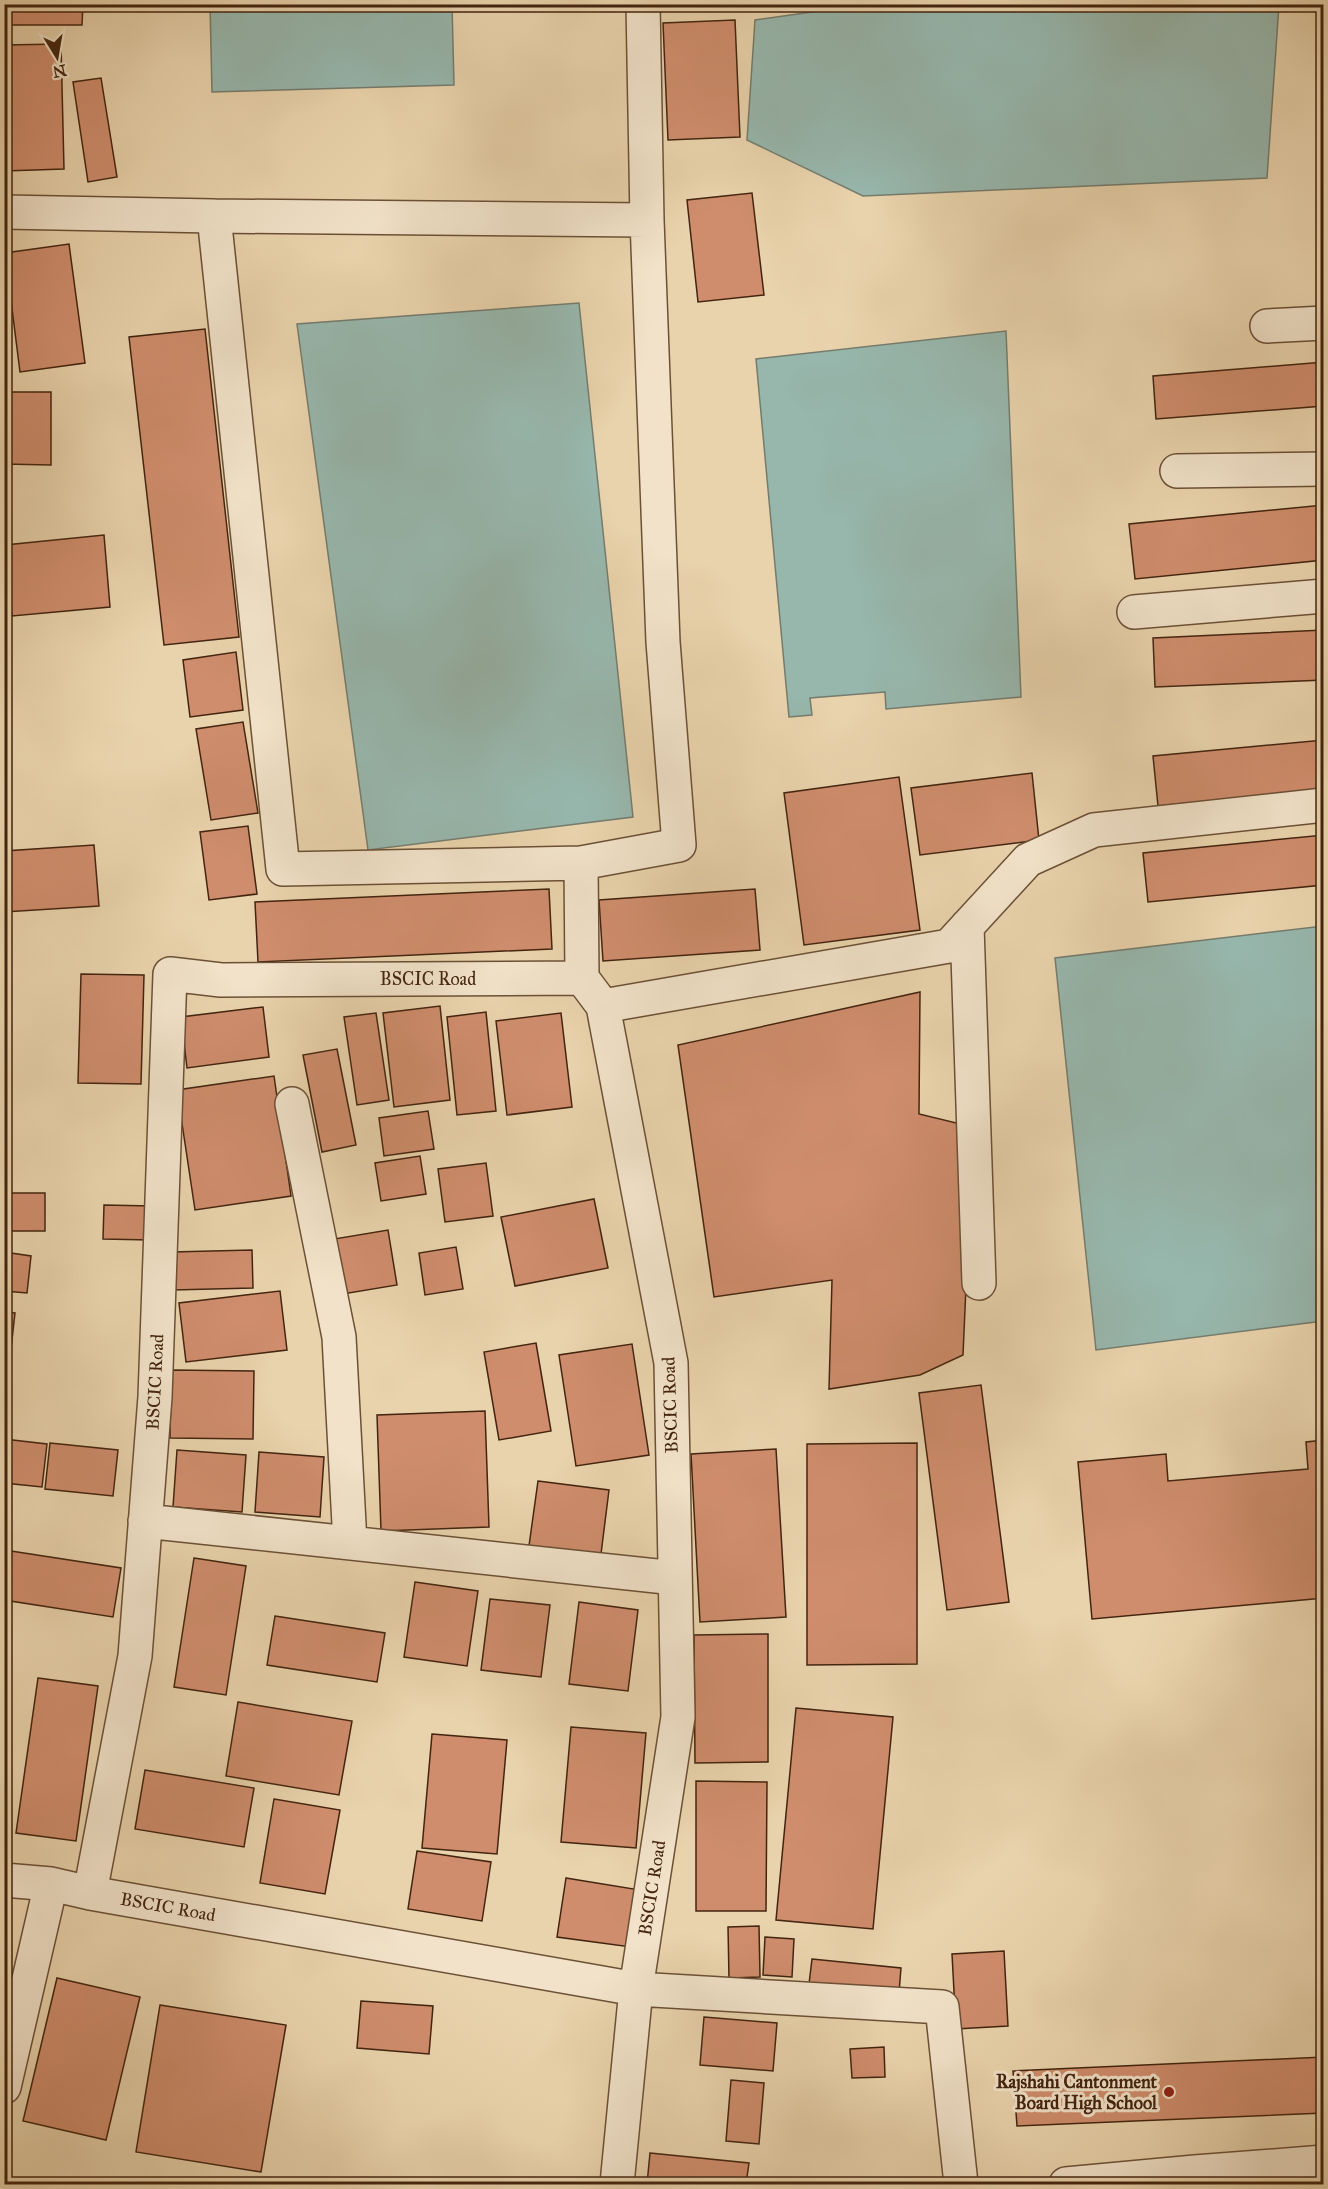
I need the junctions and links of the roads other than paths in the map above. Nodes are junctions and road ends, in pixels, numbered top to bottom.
1 (643, 4) edge
2 (4, 212) edge
3 (214, 216) junction
4 (647, 220) junction
5 (1323, 323) edge
6 (1267, 326) dead end
7 (1323, 469) edge
8 (1177, 471) dead end
9 (1323, 596) edge
10 (1134, 612) dead end
11 (1323, 805) edge
12 (581, 863) junction
13 (967, 926) junction
14 (582, 978) junction
15 (603, 1006) junction
16 (292, 1104) dead end
17 (979, 1283) dead end
18 (145, 1521) junction
19 (350, 1543) junction
20 (675, 1578) junction
21 (4, 1880) edge
22 (51, 1884) junction
23 (90, 1893) junction
24 (636, 1989) junction
25 (4, 2087) edge
26 (1323, 2162) edge
27 (617, 2184) edge
28 (961, 2184) edge
29 (1066, 2184) edge

1 - 4 street
2 - 3 street
3 - 4 street
3 - 12 street
4 - 12 street
5 - 6 street
7 - 8 street
9 - 10 street
11 - 13 street
12 - 14 street
13 - 15 street
13 - 17 street
14 - 15 street, BSCIC Road
14 - 18 street, BSCIC Road
15 - 20 street, BSCIC Road
16 - 19 street
18 - 19 street
18 - 23 street, BSCIC Road
19 - 20 street
20 - 24 street, BSCIC Road
21 - 22 street, BSCIC Road
22 - 23 street, BSCIC Road
22 - 25 street
23 - 24 street, BSCIC Road
24 - 27 street, BSCIC Road
24 - 28 street, BSCIC Road
26 - 29 street

